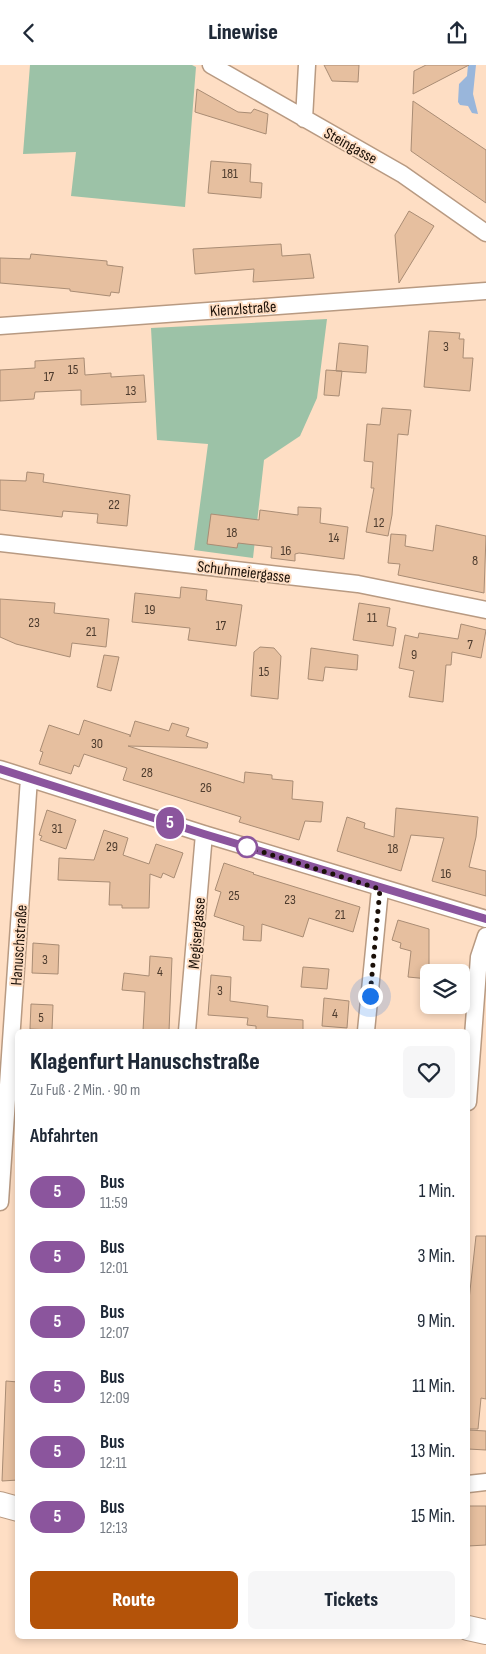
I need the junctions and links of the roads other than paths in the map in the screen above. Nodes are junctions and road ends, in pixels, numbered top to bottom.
1 (211, 65) edge
2 (307, 65) edge
3 (304, 119) junction
4 (486, 233) edge
5 (486, 291) edge
6 (0, 326) edge
7 (0, 543) edge
8 (486, 610) edge
9 (0, 769) edge
10 (30, 778) junction
11 (204, 834) junction
12 (380, 889) junction
13 (486, 919) edge
14 (486, 936) edge
15 (187, 1029) edge
16 (366, 1029) edge
17 (470, 1076) edge
18 (0, 1202) edge
19 (486, 1482) edge
20 (470, 1484) edge
21 (0, 1504) edge
22 (15, 1508) edge
23 (470, 1628) edge
24 (486, 1632) edge

1 - 3 street, Steingasse
2 - 3 street
3 - 4 street, Steingasse
5 - 6 street, Kienzlstraße
7 - 8 street, Schuhmeiergasse
9 - 10 street
10 - 11 street
10 - 18 street, Hanuschstraße
11 - 12 street
11 - 15 street, Megisergasse
12 - 13 street
12 - 16 street
14 - 17 street
19 - 20 street
21 - 22 main road
23 - 24 main road

